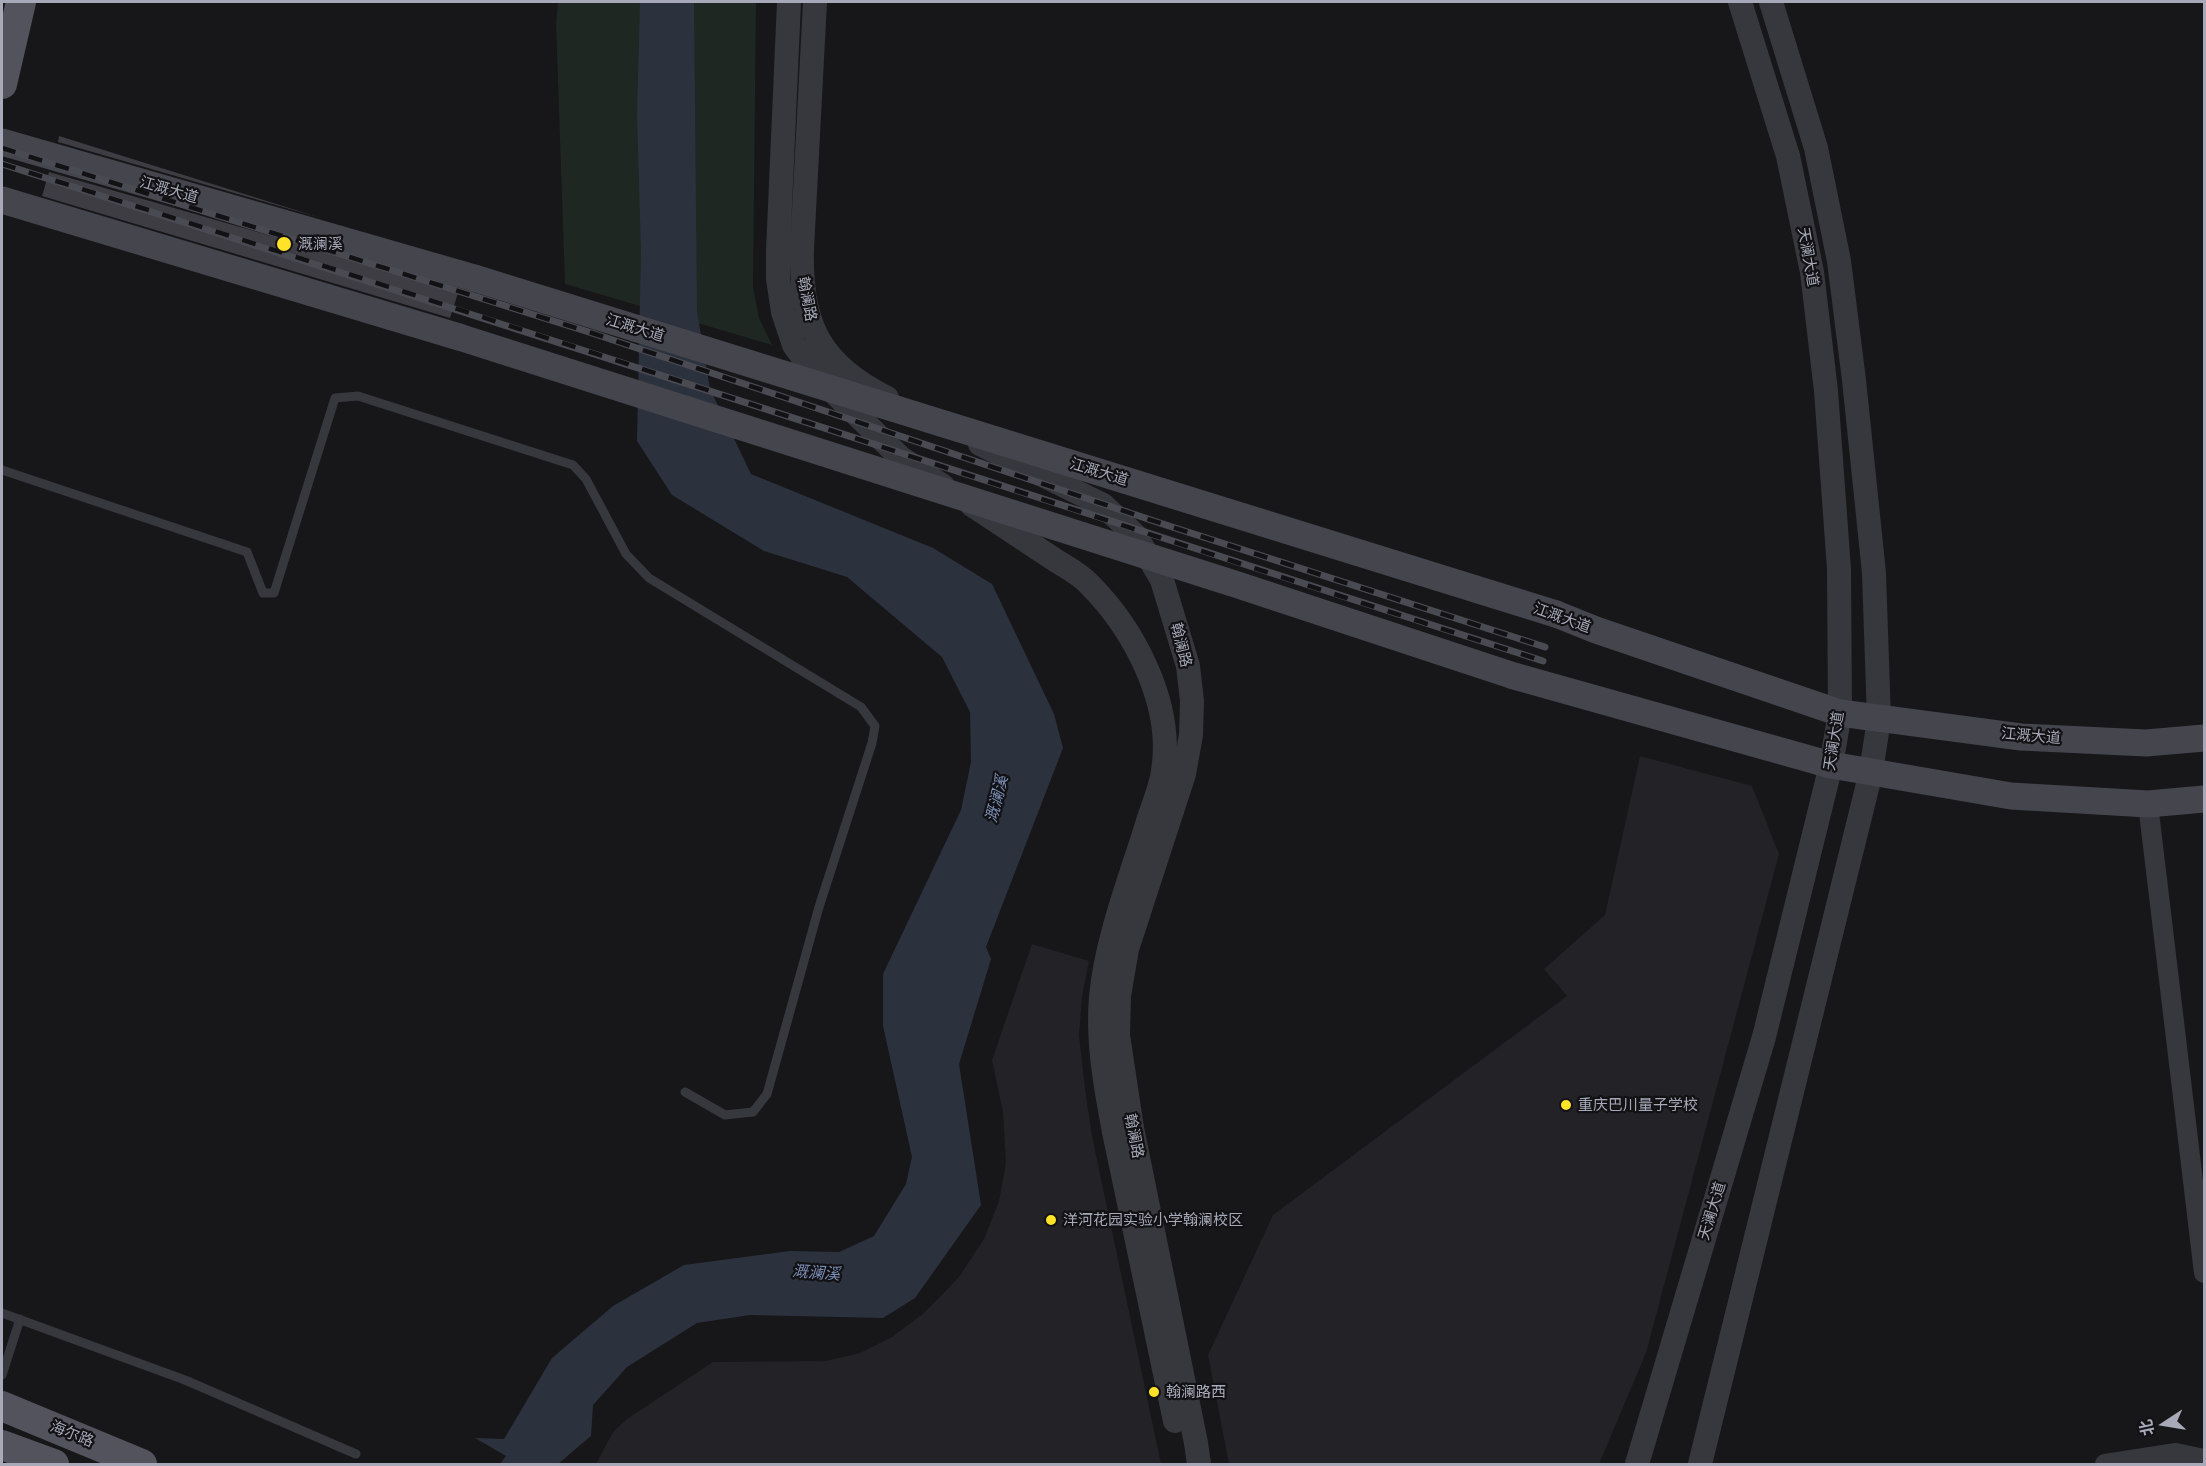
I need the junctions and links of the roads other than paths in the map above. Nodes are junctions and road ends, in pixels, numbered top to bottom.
1 (21, 2) edge
2 (789, 2) edge
3 (815, 2) edge
4 (1740, 2) edge
5 (1771, 2) edge
6 (2, 84) edge
7 (2, 142) edge
8 (2, 200) edge
9 (2, 470) edge
10 (1840, 713) junction
11 (1879, 719) junction
12 (2205, 738) edge
13 (1831, 765) junction
14 (1871, 772) junction
15 (2205, 799) edge
16 (2148, 804) junction
17 (685, 1092) dead end
18 (2205, 1273) edge
19 (2, 1313) edge
20 (20, 1319) junction
21 (2, 1375) edge
22 (2, 1406) edge
23 (2, 1445) edge
24 (356, 1454) dead end
25 (2205, 1459) edge
26 (54, 1464) edge
27 (142, 1464) edge
28 (1182, 1464) edge
29 (1199, 1464) edge
30 (1636, 1464) edge
31 (1700, 1464) edge
32 (2105, 1464) edge

1 - 6 main road
2 - 28 street, 翰澜路
3 - 29 street, 翰澜路
4 - 10 street, 天澜大道
5 - 11 street, 天澜大道
7 - 10 main road, 江溉大道, bridge
8 - 13 main road, bridge
9 - 17 lane
10 - 11 main road, 江溉大道
10 - 13 street, 天澜大道
11 - 12 main road, 江溉大道
11 - 14 street, 天澜大道
13 - 14 main road
13 - 30 street, 天澜大道
14 - 16 main road
14 - 31 street, 天澜大道
15 - 16 main road
16 - 18 street
19 - 20 lane
20 - 21 lane
20 - 24 lane
22 - 27 main road, 海尔路
23 - 26 main road
25 - 32 street

